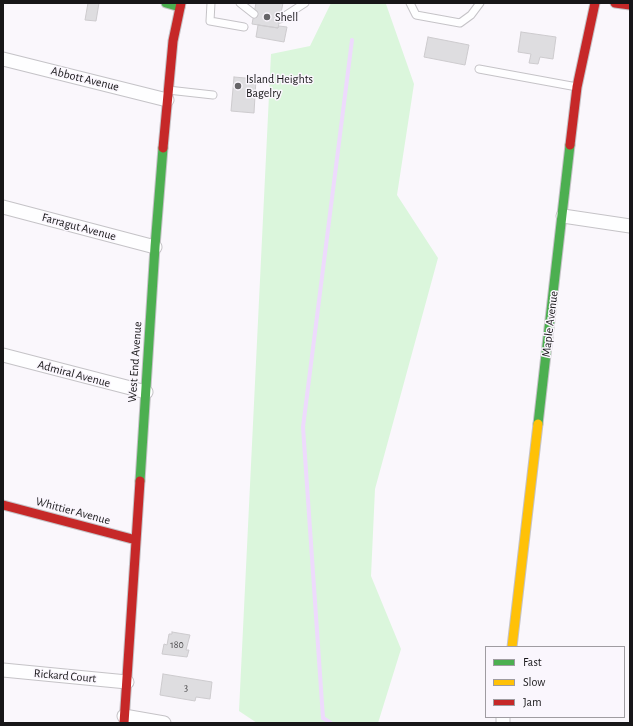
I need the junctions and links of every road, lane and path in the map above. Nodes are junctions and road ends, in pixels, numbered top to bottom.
1 (166, 3) edge
2 (211, 3) edge
3 (240, 3) edge
4 (305, 3) edge
5 (410, 3) edge
6 (480, 3) edge
7 (595, 3) edge
8 (615, 3) edge
9 (180, 5) edge
10 (630, 6) edge
11 (254, 14) dead end
12 (280, 19) dead end
13 (244, 27) dead end
14 (3, 59) edge
15 (479, 69) dead end
16 (577, 88) junction
17 (167, 95) junction
18 (213, 95) dead end
19 (3, 207) edge
20 (563, 216) junction
21 (630, 226) edge
22 (155, 247) junction
23 (3, 355) edge
24 (146, 392) junction
25 (3, 504) edge
26 (136, 540) junction
27 (512, 646) edge
28 (3, 670) edge
29 (127, 682) junction
30 (124, 720) edge
31 (164, 723) edge

1 - 9 main road
2 - 13 lane
3 - 11 lane
4 - 12 lane
5 - 6 lane
7 - 16 main road, Maple Avenue
8 - 10 main road
9 - 17 main road, West End Avenue
14 - 17 street, Abbott Avenue
15 - 16 lane
16 - 20 main road, Maple Avenue
17 - 18 lane
17 - 22 main road, West End Avenue
19 - 22 street, Farragut Avenue
20 - 21 street
20 - 27 main road, Maple Avenue
22 - 24 main road, West End Avenue
23 - 24 street, Admiral Avenue
24 - 26 main road, West End Avenue
25 - 26 main road, Whittier Avenue
26 - 29 main road, West End Avenue
28 - 29 street, Rickard Court
29 - 30 main road, West End Avenue
30 - 31 street

